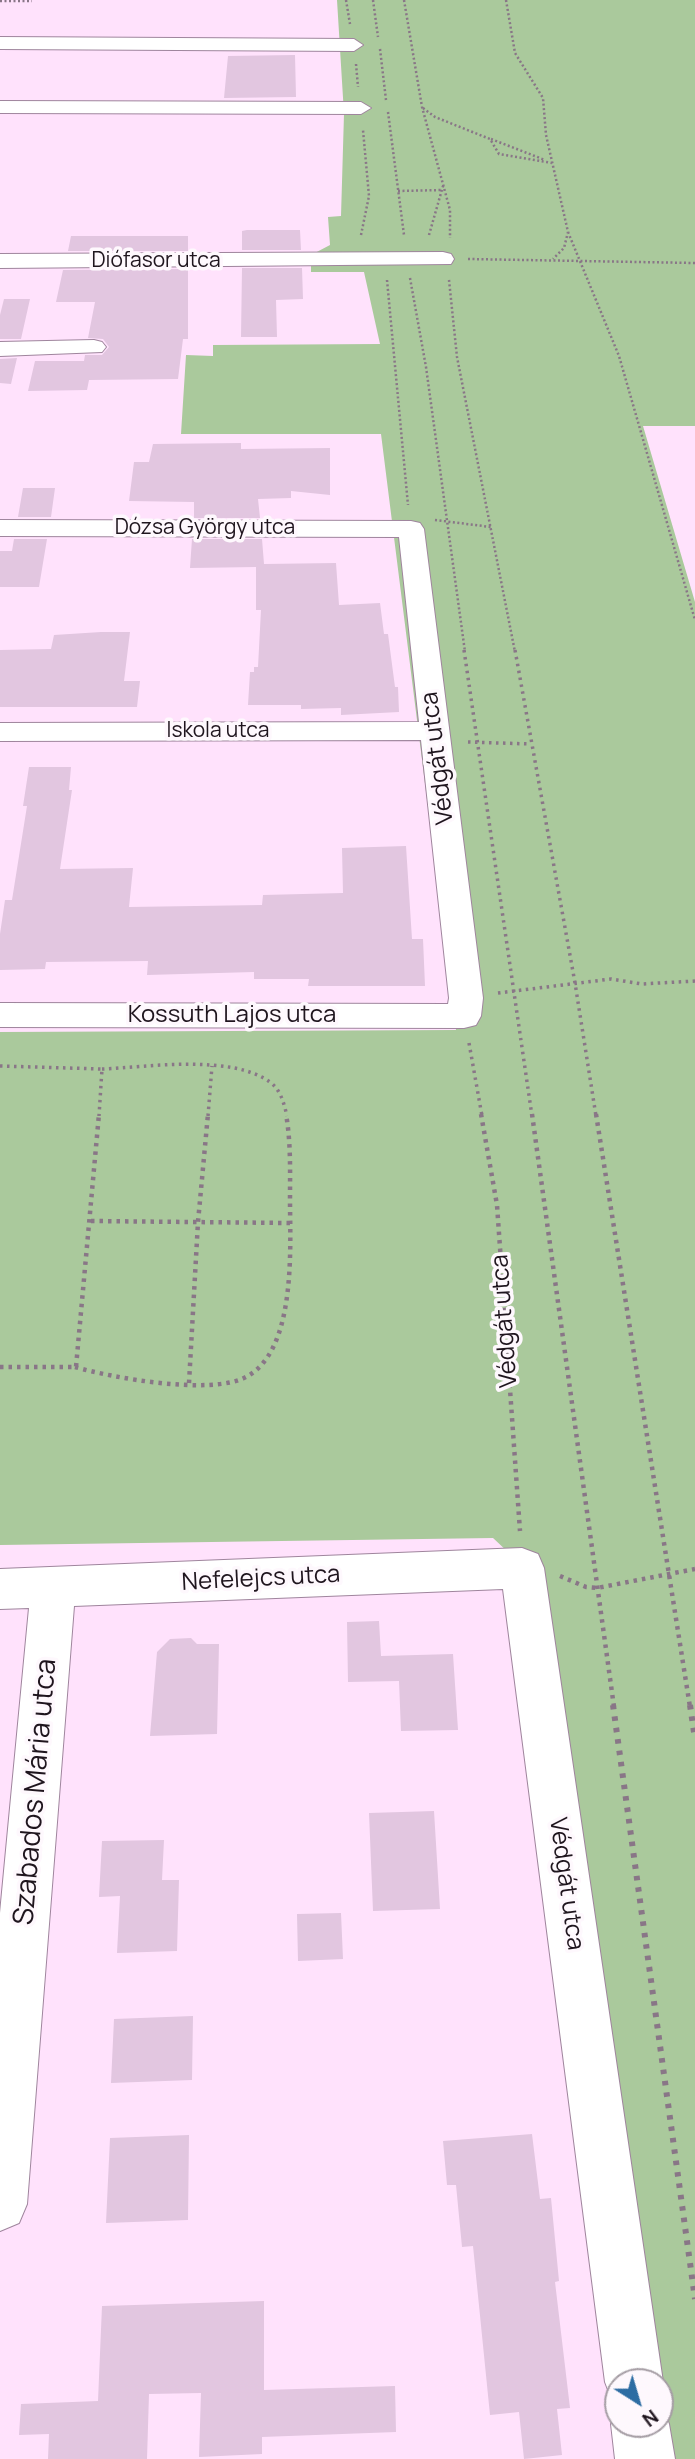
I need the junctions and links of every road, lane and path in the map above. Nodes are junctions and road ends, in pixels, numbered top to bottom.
1 (346, 0) edge
2 (373, 0) edge
3 (404, 0) edge
4 (506, 0) edge
5 (0, 1) edge
6 (32, 1) edge
7 (0, 43) edge
8 (354, 45) junction
9 (0, 107) edge
10 (361, 108) junction
11 (422, 108) junction
12 (490, 139) junction
13 (552, 163) junction
14 (443, 185) junction
15 (442, 190) junction
16 (398, 191) junction
17 (568, 232) junction
18 (443, 259) joint
19 (552, 259) junction
20 (581, 260) junction
21 (0, 261) edge
22 (311, 261) junction
23 (407, 261) junction
24 (695, 263) edge
25 (94, 347) dead end
26 (0, 349) edge
27 (445, 520) junction
28 (410, 526) junction
29 (491, 527) junction
30 (0, 528) edge
31 (695, 620) edge
32 (436, 731) junction
33 (0, 732) edge
34 (478, 743) junction
35 (531, 744) junction
36 (695, 981) edge
37 (575, 983) junction
38 (515, 990) junction
39 (465, 1007) junction
40 (0, 1014) edge
41 (0, 1066) edge
42 (212, 1066) junction
43 (102, 1069) junction
44 (91, 1221) junction
45 (198, 1222) junction
46 (290, 1223) junction
47 (0, 1367) edge
48 (75, 1367) junction
49 (189, 1383) junction
50 (522, 1568) junction
51 (695, 1569) edge
52 (670, 1574) junction
53 (53, 1588) junction
54 (597, 1588) junction
55 (0, 1589) edge
56 (695, 1739) edge
57 (0, 2204) edge
58 (695, 2299) edge
59 (632, 2368) edge
60 (642, 2438) edge
61 (645, 2459) edge

1 - 8 path
2 - 16 path
3 - 11 path
4 - 13 path
5 - 6 path
7 - 8 street
8 - 10 path
9 - 10 street
10 - 22 path
11 - 12 path
11 - 14 path
12 - 13 path
12 - 13 path
13 - 17 path
14 - 15 path
14 - 23 path
15 - 16 path
15 - 23 path
16 - 23 path
17 - 19 path
17 - 20 path
18 - 19 path
18 - 23 street, Diófasor utca
19 - 20 path
20 - 24 path
20 - 31 path
21 - 22 street, Diófasor utca
22 - 23 street, Diófasor utca
23 - 27 path
23 - 28 path
23 - 29 path
25 - 26 street
27 - 28 path
27 - 29 path
27 - 34 path
28 - 30 street, Dózsa György utca
28 - 32 street, Védgát utca
29 - 35 path
32 - 33 street, Iskola utca
32 - 34 path
32 - 39 street, Védgát utca
34 - 35 path
34 - 38 path
35 - 37 path
36 - 37 path
37 - 38 path
37 - 52 path
38 - 39 path
38 - 54 path
39 - 40 street, Kossuth Lajos utca
39 - 50 path, Védgát utca
41 - 43 path
42 - 43 path
42 - 45 path
42 - 46 path
43 - 44 path
44 - 45 path
44 - 48 path
45 - 46 path
45 - 49 path
46 - 49 path
47 - 48 path
48 - 49 path
50 - 53 street, Nefelejcs utca
50 - 54 path
50 - 59 street, Védgát utca
51 - 52 path
52 - 54 path
52 - 56 path
53 - 55 street, Nefelejcs utca
53 - 57 street, Szabados Mária utca
54 - 58 path
60 - 61 street

